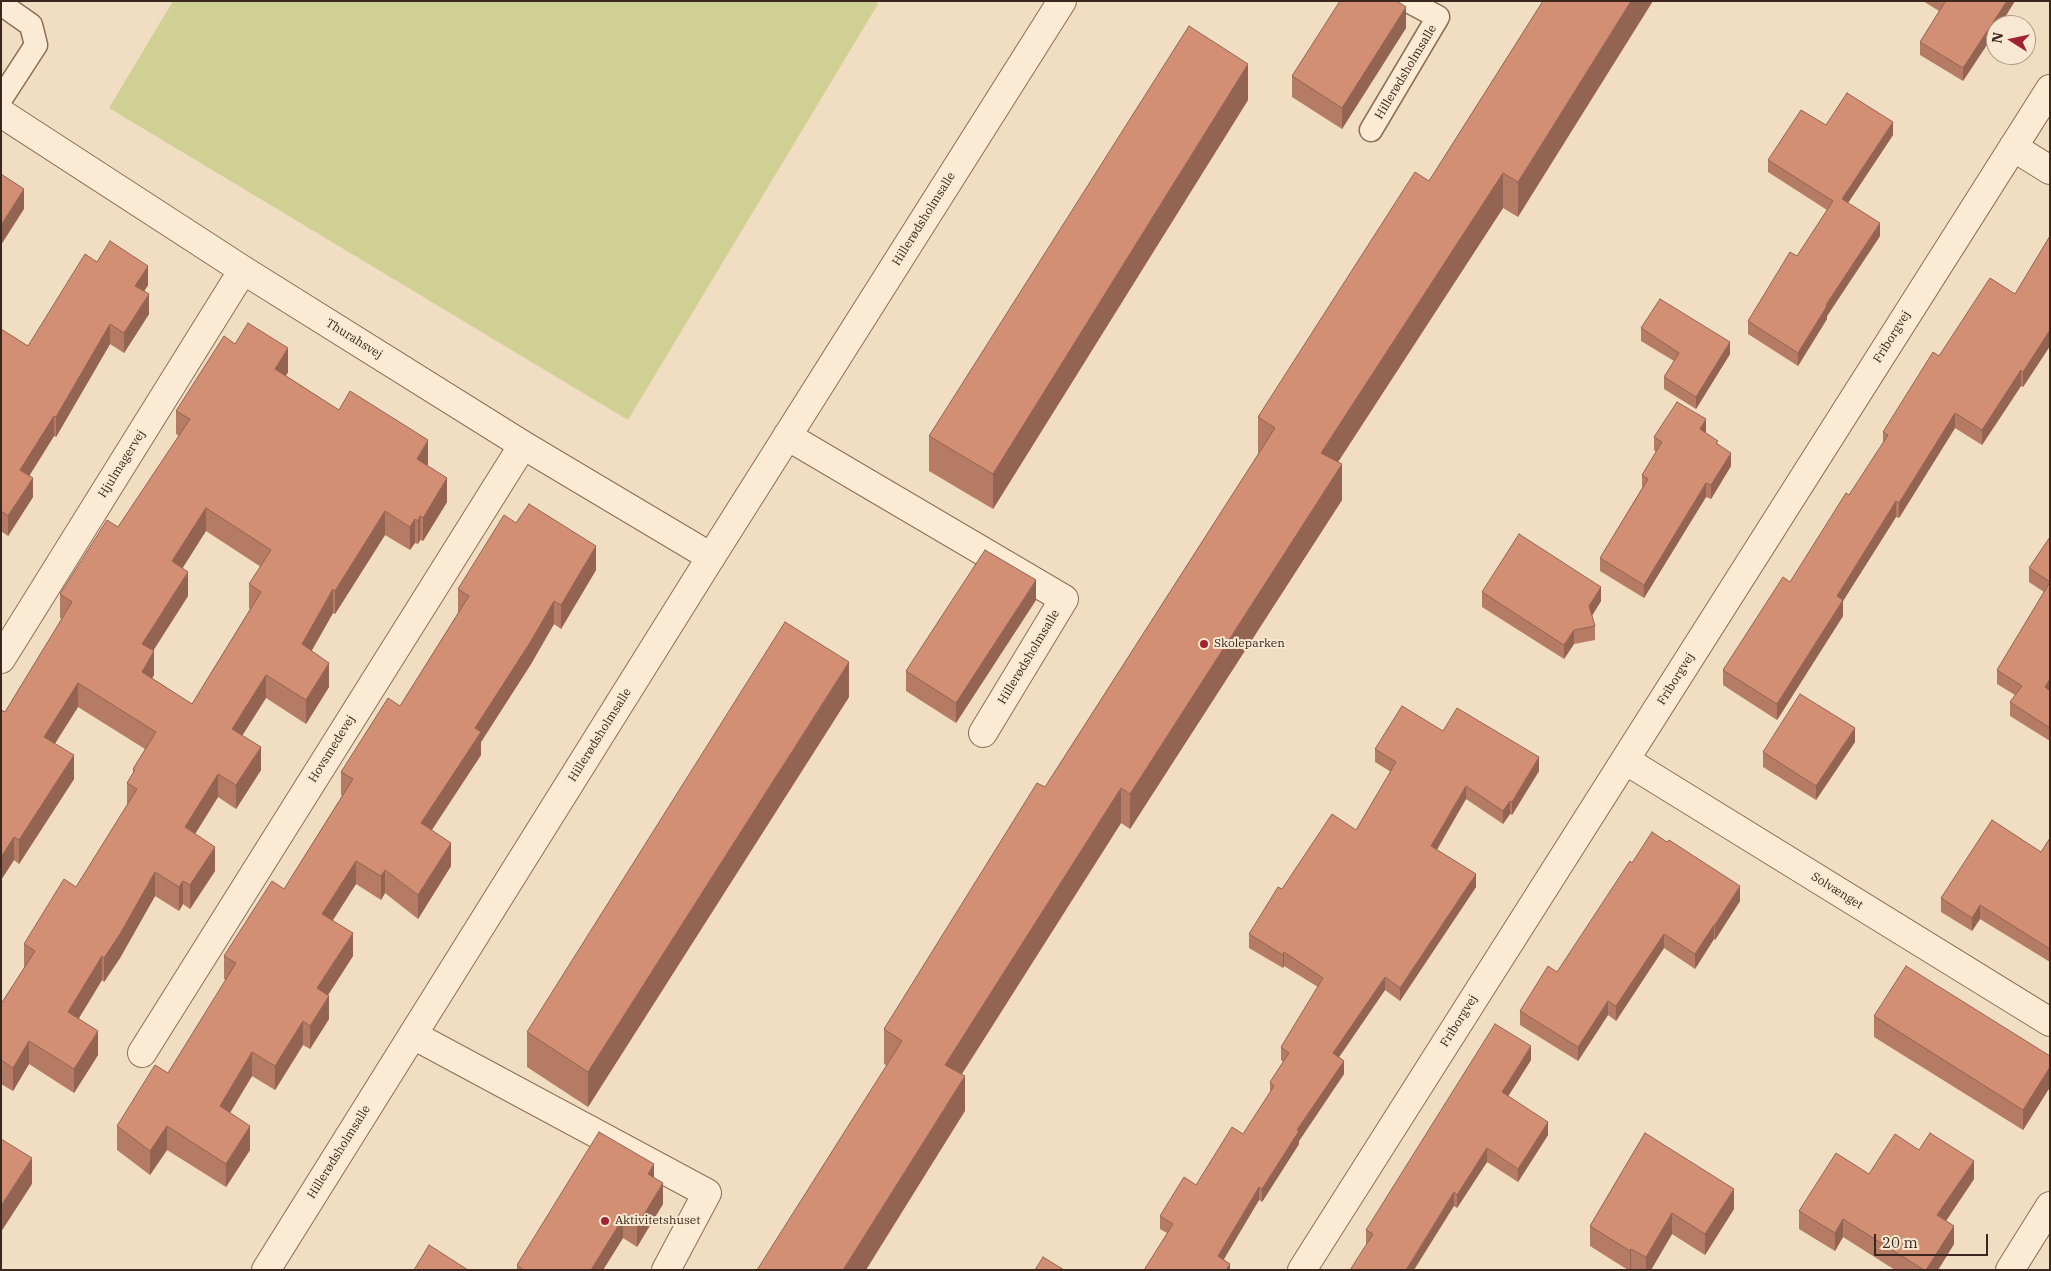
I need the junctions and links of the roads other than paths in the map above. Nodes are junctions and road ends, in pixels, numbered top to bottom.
1 (1062, 1) edge
2 (1408, 1) edge
3 (1, 4) edge
4 (2050, 89) edge
5 (1, 99) edge
6 (1, 113) edge
7 (1371, 130) dead end
8 (2013, 147) junction
9 (2050, 170) edge
10 (243, 270) junction
11 (787, 436) junction
12 (522, 445) junction
13 (711, 556) junction
14 (1, 659) edge
15 (983, 733) dead end
16 (1625, 760) junction
17 (2050, 1022) edge
18 (413, 1035) junction
19 (142, 1053) dead end
20 (2050, 1206) edge
21 (266, 1270) edge
22 (666, 1270) edge
23 (1302, 1270) edge
24 (2010, 1270) edge

1 - 11 street, Hillerødsholmsalle
2 - 7 lane, Hillerødsholmsalle
3 - 5 lane
4 - 8 street, Friborgvej
6 - 10 street, Thurahsvej
8 - 9 street
8 - 16 street, Friborgvej
10 - 12 street, Thurahsvej
10 - 14 street, Hjulmagervej
11 - 13 street, Hillerødsholmsalle
11 - 15 street, Hillerødsholmsalle
12 - 13 street, Thurahsvej
12 - 19 street, Hovsmedevej
13 - 18 street, Hillerødsholmsalle
16 - 17 street, Solvænget
16 - 23 street, Friborgvej
18 - 21 street, Hillerødsholmsalle
18 - 22 street
20 - 24 street

